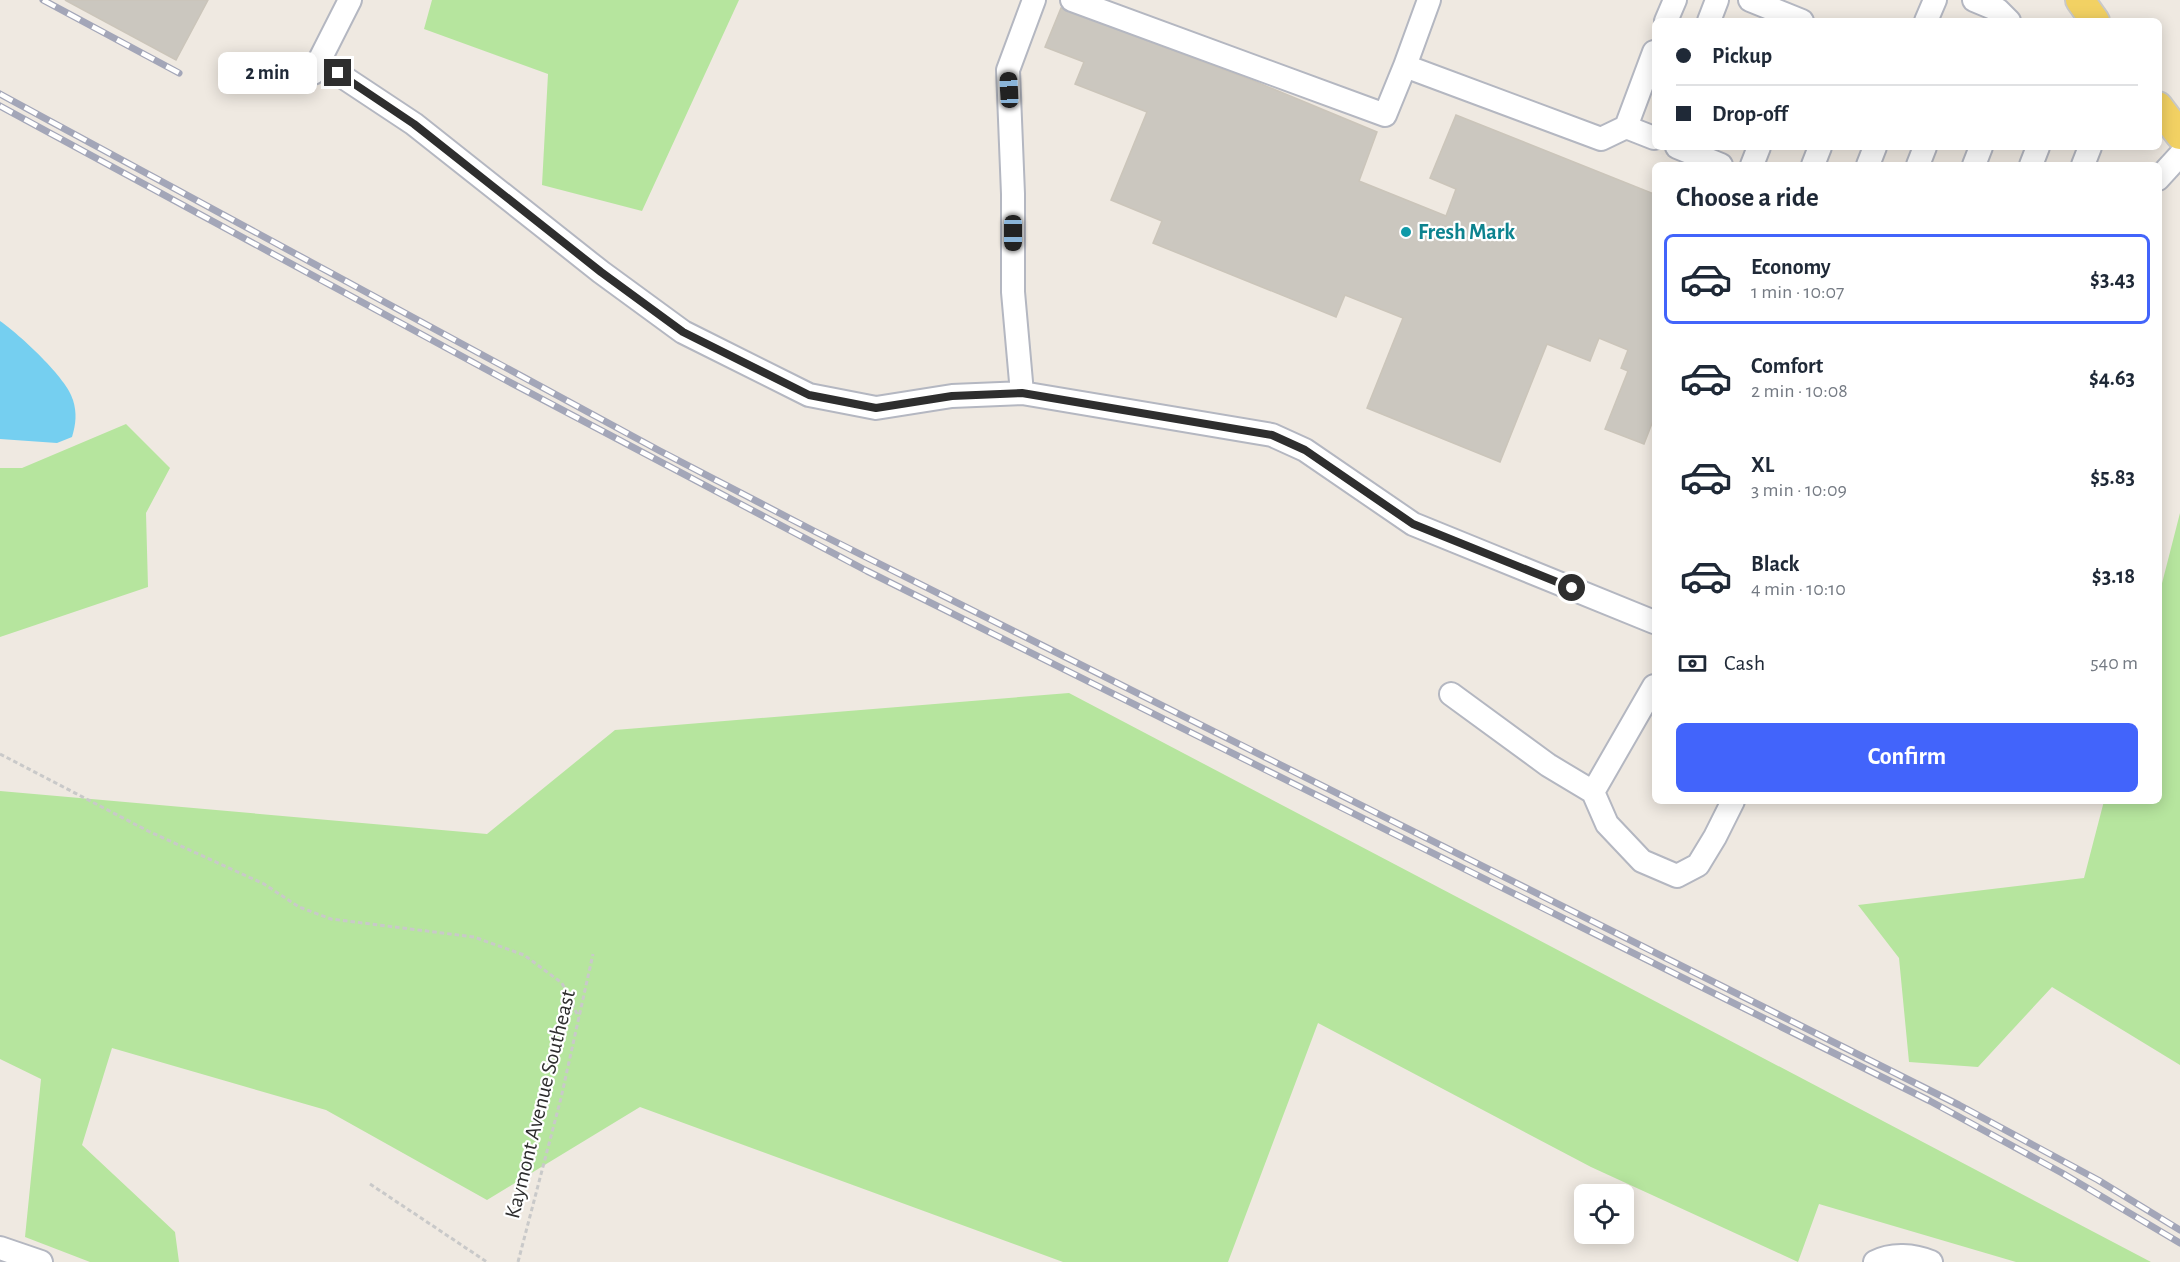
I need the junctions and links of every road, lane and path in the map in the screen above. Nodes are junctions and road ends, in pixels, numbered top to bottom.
1 (350, 0) edge
2 (1034, 0) edge
3 (1072, 0) edge
4 (1429, 0) edge
5 (1674, 0) edge
6 (1717, 0) edge
7 (1935, 0) edge
8 (2080, 0) edge
9 (1977, 8) edge
10 (1760, 9) edge
11 (1667, 18) edge
12 (1710, 18) edge
13 (1792, 18) edge
14 (1927, 18) edge
15 (2006, 18) edge
16 (2094, 18) edge
17 (1652, 57) edge
18 (1405, 66) junction
19 (2162, 111) edge
20 (1626, 127) junction
21 (2180, 135) edge
22 (1652, 137) edge
23 (1688, 150) edge
24 (2180, 155) edge
25 (1715, 157) edge
26 (2162, 175) edge
27 (1022, 393) junction
28 (1652, 621) edge
29 (1652, 689) edge
30 (1451, 694) dead end
31 (0, 754) edge
32 (1593, 792) junction
33 (1732, 804) edge
34 (593, 954) dead end
35 (579, 1018) junction
36 (370, 1184) dead end
37 (0, 1248) edge
38 (41, 1262) edge
39 (487, 1262) edge
40 (518, 1262) edge
41 (1875, 1262) edge
42 (1932, 1262) edge

1 - 27 street
2 - 27 street
3 - 18 street
4 - 18 street
5 - 11 street
6 - 12 street
7 - 14 street
8 - 16 main road
9 - 15 street
10 - 13 street
17 - 20 street
18 - 20 street
19 - 21 main road
20 - 22 street
23 - 25 street
24 - 26 street
27 - 28 street
29 - 32 street
30 - 32 street
31 - 35 path
32 - 33 street
34 - 35 path, Kaymont Avenue Southeast
35 - 40 path, Kaymont Avenue Southeast
36 - 39 path
37 - 38 street
41 - 42 street

